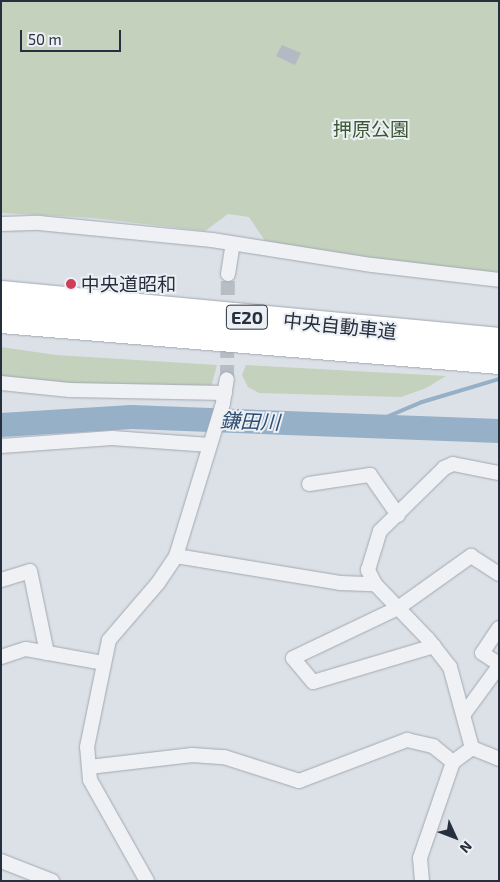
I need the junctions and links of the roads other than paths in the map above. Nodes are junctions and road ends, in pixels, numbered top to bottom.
1 (1, 224) edge
2 (233, 244) junction
3 (228, 274) tunnel mouth
4 (499, 280) edge
5 (1, 294) edge
6 (1, 320) edge
7 (491, 350) edge
8 (1, 383) edge
9 (211, 442) junction
10 (1, 446) edge
11 (499, 473) edge
12 (309, 484) dead end
13 (398, 514) junction
14 (176, 556) junction
15 (499, 574) edge
16 (1, 580) edge
17 (375, 584) junction
18 (398, 608) junction
19 (499, 628) edge
20 (434, 646) junction
21 (46, 653) junction
22 (1, 657) edge
23 (103, 663) junction
24 (499, 665) edge
25 (464, 714) junction
26 (472, 748) junction
27 (499, 759) edge
28 (453, 762) junction
29 (89, 767) junction
30 (1, 861) edge
31 (52, 881) edge
32 (147, 881) edge
33 (422, 881) edge

1 - 2 street
2 - 3 street
2 - 4 street
5 - 7 highway, 中央自動車道 / E20
6 - 7 highway, 中央自動車道 / E20
8 - 9 street
9 - 10 street
9 - 14 street
11 - 13 street
12 - 13 street
13 - 17 street
14 - 17 street
14 - 23 street
15 - 18 street
16 - 21 street
17 - 18 street
18 - 20 street
18 - 20 street
19 - 24 street
20 - 25 street
21 - 22 street
21 - 23 street
23 - 29 street
24 - 25 street
25 - 26 street
26 - 27 street
26 - 28 street
28 - 29 street
28 - 33 street
29 - 32 street
30 - 31 street

